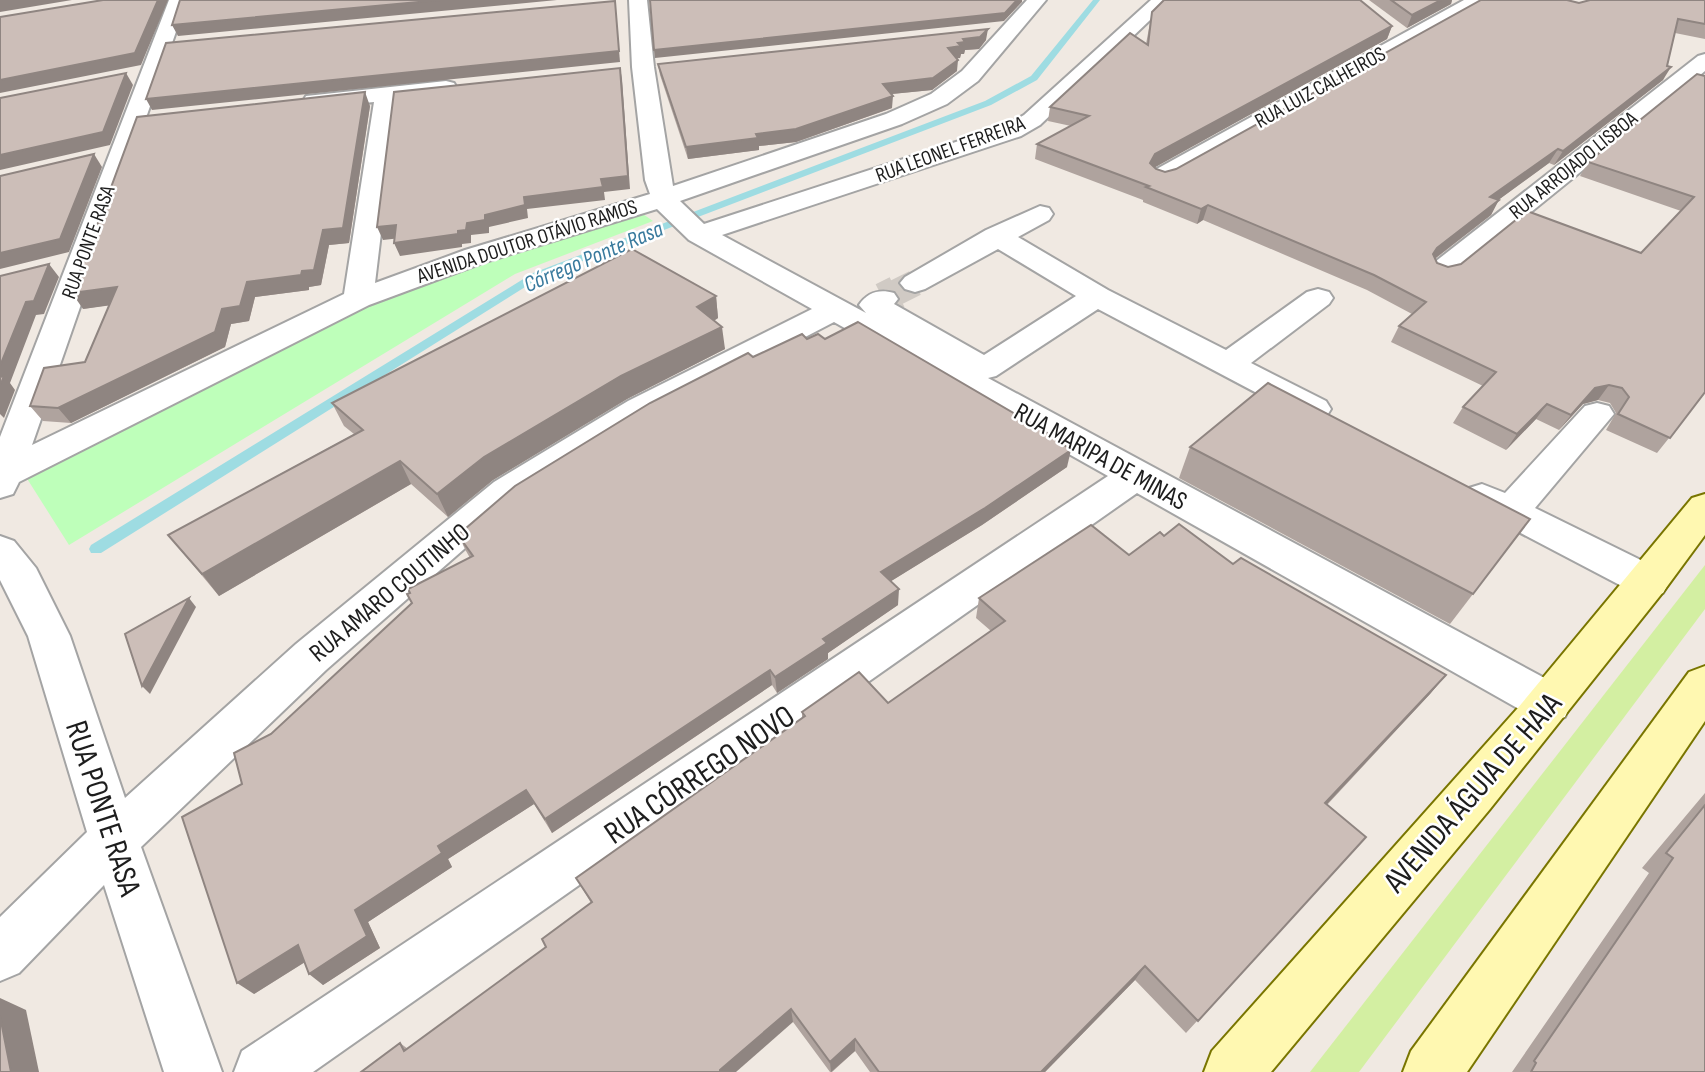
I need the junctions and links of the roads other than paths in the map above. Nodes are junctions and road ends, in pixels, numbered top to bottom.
1 (178, 0) edge
2 (638, 0) edge
3 (645, 0) edge
4 (1037, 0) edge
5 (1162, 0) edge
6 (1478, 0) edge
7 (615, 3) edge
8 (1384, 23) edge
9 (1405, 39) junction
10 (189, 43) edge
11 (161, 46) junction
12 (1705, 60) edge
13 (671, 64) edge
14 (643, 67) junction
15 (619, 70) edge
16 (465, 86) edge
17 (386, 94) junction
18 (288, 104) edge
19 (121, 152) junction
20 (94, 159) edge
21 (1162, 176) edge
22 (665, 200) junction
23 (1040, 214) dead end
24 (697, 232) junction
25 (996, 236) junction
26 (1441, 271) edge
27 (915, 283) tunnel mouth
28 (1097, 296) junction
29 (1318, 298) dead end
30 (358, 299) junction
31 (883, 299) dead end
32 (836, 309) junction
33 (1228, 364) junction
34 (15, 410) edge
35 (1597, 414) dead end
36 (1338, 422) edge
37 (1136, 475) junction
38 (1, 480) edge
39 (1461, 486) edge
40 (1705, 508) edge
41 (1510, 512) junction
42 (11, 565) edge
43 (1648, 582) junction
44 (1705, 685) edge
45 (1549, 703) junction
46 (114, 840) junction
47 (0, 954) edge
48 (193, 1072) edge
49 (262, 1072) edge
50 (1233, 1072) edge
51 (1432, 1072) edge

1 - 11 street, RUA PONTE RASA
2 - 3 street
2 - 7 street
2 - 14 street
4 - 22 street, AVENIDA DOUTOR OTÁVIO RAMOS
5 - 24 street, RUA LEONEL FERREIRA
6 - 9 street, RUA LUIZ CALHEIROS
8 - 9 street
9 - 21 street, RUA LUIZ CALHEIROS
10 - 11 street
11 - 19 street, RUA PONTE RASA
12 - 26 street, RUA ARROJADO LISBOA
13 - 14 street
14 - 15 street
14 - 22 street
16 - 17 street
17 - 18 street
17 - 30 street
19 - 20 street
19 - 34 street, RUA PONTE RASA
22 - 24 street, RUA MARIPA DE MINAS
22 - 30 street, AVENIDA DOUTOR OTÁVIO RAMOS
23 - 25 street
24 - 32 street, RUA MARIPA DE MINAS
25 - 27 street
25 - 28 street
28 - 31 street
28 - 33 street
29 - 33 street
30 - 38 street, AVENIDA DOUTOR OTÁVIO RAMOS
32 - 37 street, RUA MARIPA DE MINAS
32 - 46 street, RUA AMARO COUTINHO
33 - 36 street
34 - 38 street, RUA PONTE RASA
35 - 41 street
37 - 45 street, RUA MARIPA DE MINAS
37 - 49 street, RUA CÓRREGO NOVO
39 - 41 street
40 - 43 main road, AVENIDA ÁGUIA DE HAIA
41 - 43 street
42 - 46 street, RUA PONTE RASA
43 - 45 main road, AVENIDA ÁGUIA DE HAIA
44 - 51 main road
45 - 50 main road, AVENIDA ÁGUIA DE HAIA
46 - 47 street, RUA AMARO COUTINHO
46 - 48 street, RUA PONTE RASA

